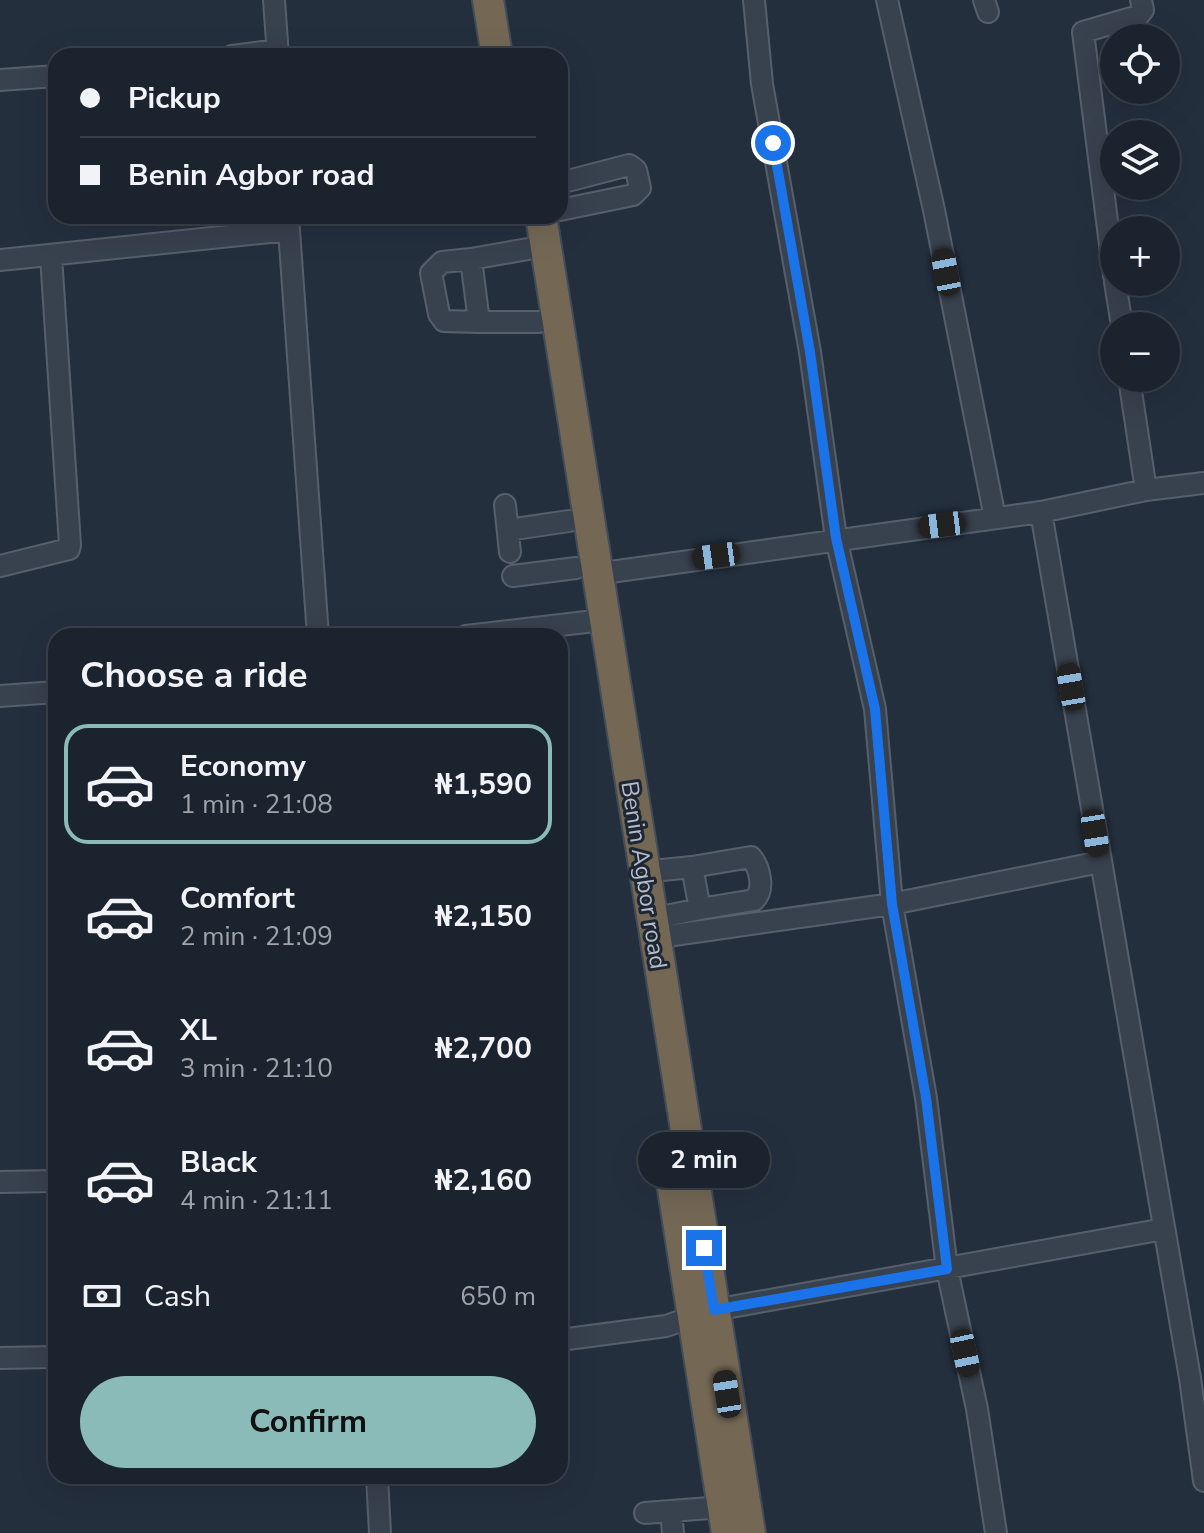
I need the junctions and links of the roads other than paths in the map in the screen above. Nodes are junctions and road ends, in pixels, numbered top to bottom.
1 (274, 0) edge
2 (488, 0) edge
3 (508, 0) edge
4 (754, 0) edge
5 (887, 0) edge
6 (1141, 0) edge
7 (277, 48) edge
8 (496, 48) edge
9 (516, 48) edge
10 (48, 77) edge
11 (0, 80) edge
12 (568, 181) edge
13 (568, 208) edge
14 (1106, 216) edge
15 (282, 224) edge
16 (289, 224) edge
17 (524, 224) edge
18 (542, 224) edge
19 (528, 249) junction
20 (51, 256) junction
21 (471, 259) junction
22 (0, 260) edge
23 (479, 322) junction
24 (539, 322) junction
25 (1131, 392) edge
26 (1204, 483) edge
27 (1146, 490) junction
28 (505, 505) dead end
29 (1041, 512) junction
30 (995, 518) junction
31 (569, 521) junction
32 (508, 530) junction
33 (836, 538) junction
34 (510, 552) dead end
35 (0, 566) edge
36 (586, 571) junction
37 (513, 576) dead end
38 (593, 621) junction
39 (317, 628) edge
40 (534, 628) edge
41 (48, 693) edge
42 (0, 696) edge
43 (1100, 862) junction
44 (692, 867) junction
45 (643, 872) junction
46 (892, 904) junction
47 (700, 909) junction
48 (652, 928) junction
49 (48, 1181) edge
50 (0, 1182) edge
51 (1164, 1229) junction
52 (947, 1269) junction
53 (703, 1314) junction
54 (568, 1339) edge
55 (48, 1357) edge
56 (0, 1358) edge
57 (1204, 1481) edge
58 (377, 1484) edge
59 (671, 1511) junction
60 (645, 1513) dead end
61 (725, 1520) edge
62 (380, 1533) edge
63 (673, 1533) edge
64 (750, 1533) edge
65 (996, 1533) edge

1 - 7 street
2 - 8 highway
3 - 9 highway
4 - 33 street
5 - 30 street
6 - 14 street
10 - 11 street
12 - 13 street
15 - 20 street
16 - 39 street
17 - 19 highway, Benin Agbor road
18 - 36 highway, Benin Agbor road
19 - 21 street
19 - 24 highway, Benin Agbor road
20 - 22 street
20 - 35 street
21 - 23 street
21 - 23 street
23 - 24 street
24 - 31 highway, Benin Agbor road
25 - 27 street
26 - 27 street
27 - 29 street
28 - 32 street
29 - 30 street
29 - 43 street
30 - 33 street
31 - 32 street
31 - 36 highway, Benin Agbor road
32 - 34 street
33 - 36 street
33 - 46 street
36 - 37 street
36 - 38 highway, Benin Agbor road
38 - 40 street
38 - 45 highway, Benin Agbor road
38 - 53 highway, Benin Agbor road
41 - 42 street
43 - 46 street
43 - 51 street
44 - 45 street
44 - 47 street
44 - 47 street
45 - 48 highway, Benin Agbor road
46 - 48 street
46 - 52 street
47 - 48 street
48 - 53 highway, Benin Agbor road
49 - 50 street
51 - 52 street
51 - 57 street
52 - 53 street
52 - 65 street
53 - 54 street
53 - 61 highway, Benin Agbor road
53 - 64 highway, Benin Agbor road
55 - 56 street
58 - 62 street
59 - 60 street
59 - 61 street
59 - 63 street

